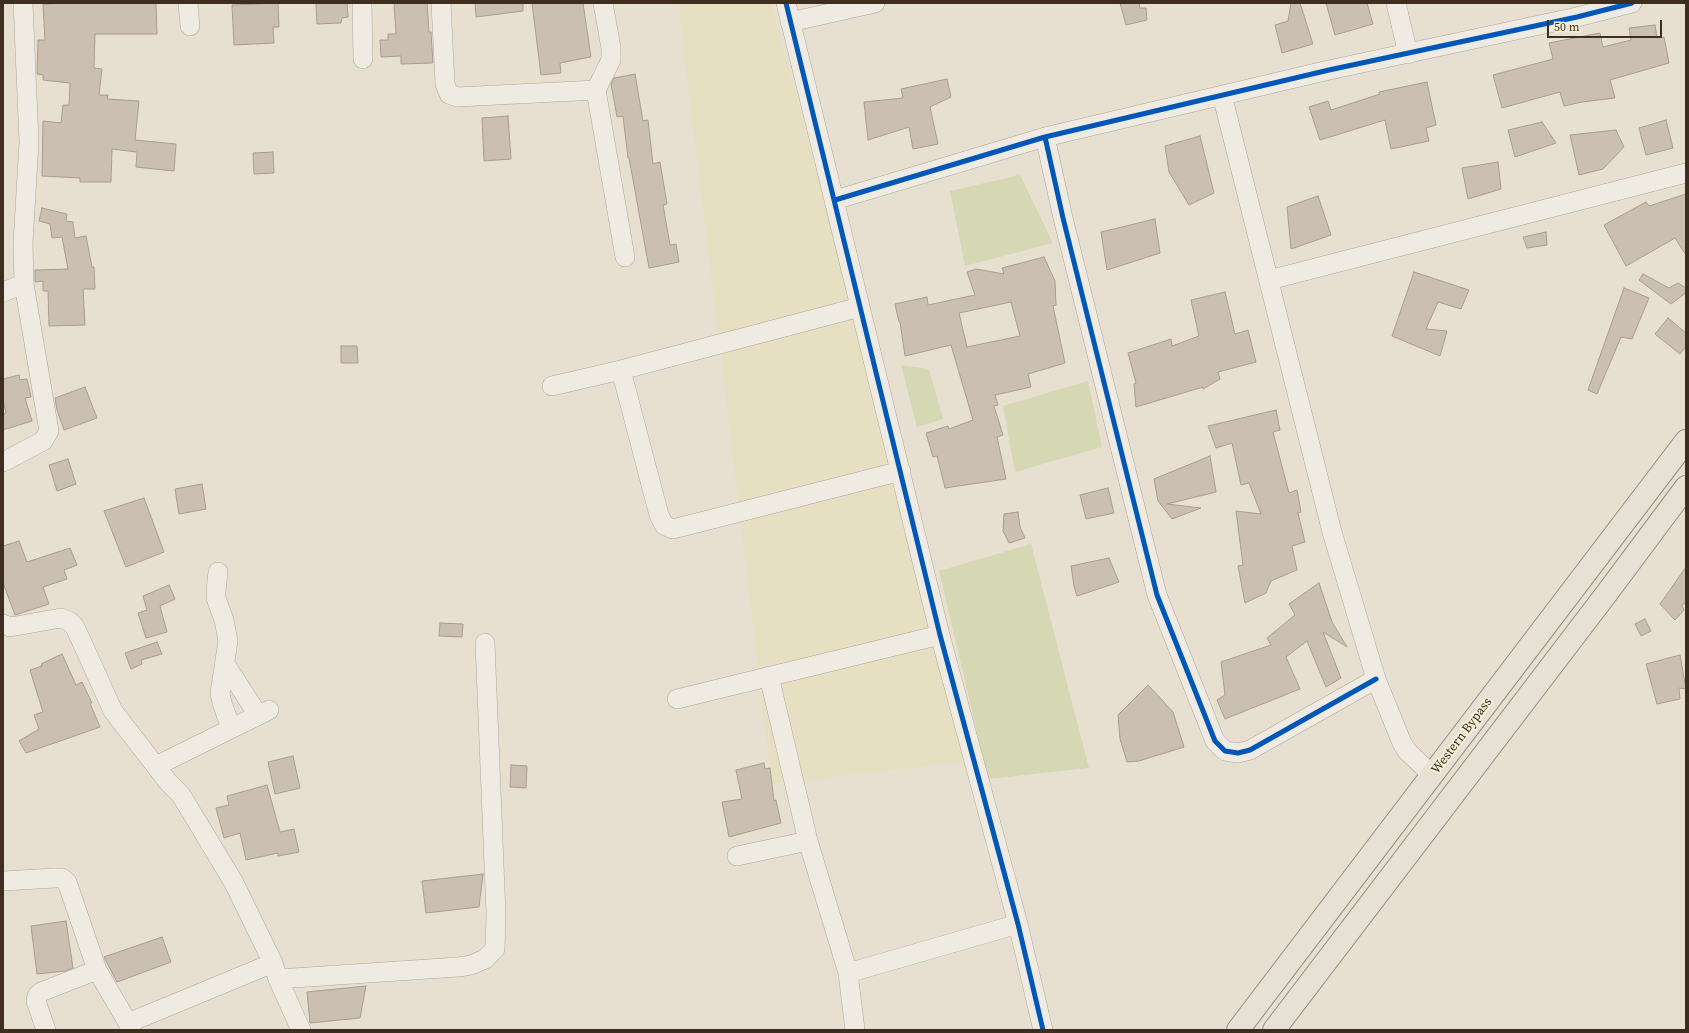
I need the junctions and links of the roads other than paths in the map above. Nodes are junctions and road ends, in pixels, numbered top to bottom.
1 (23, 3) edge
2 (188, 3) edge
3 (362, 3) edge
4 (441, 3) edge
5 (603, 3) edge
6 (786, 3) edge
7 (875, 3) edge
8 (1396, 3) edge
9 (1632, 3) edge
10 (1575, 10) edge
11 (790, 22) junction
12 (190, 26) dead end
13 (1408, 54) junction
14 (363, 59) dead end
15 (596, 90) junction
16 (1222, 95) junction
17 (1045, 136) junction
18 (1686, 173) edge
19 (835, 200) junction
20 (625, 257) dead end
21 (1269, 280) junction
22 (24, 284) junction
23 (3, 292) edge
24 (860, 307) junction
25 (621, 370) junction
26 (552, 386) dead end
27 (1686, 441) edge
28 (3, 462) edge
29 (901, 471) junction
30 (1685, 491) edge
31 (218, 572) dead end
32 (3, 624) edge
33 (940, 635) junction
34 (485, 643) dead end
35 (225, 664) junction
36 (769, 676) junction
37 (1376, 679) junction
38 (677, 699) dead end
39 (231, 728) junction
40 (156, 766) junction
41 (1432, 775) junction
42 (808, 841) junction
43 (737, 856) dead end
44 (3, 881) edge
45 (1018, 924) junction
46 (97, 970) junction
47 (275, 971) junction
48 (848, 973) junction
49 (129, 1026) edge
50 (46, 1030) edge
51 (301, 1030) edge
52 (855, 1030) edge
53 (1043, 1030) edge
54 (1238, 1030) edge
55 (1274, 1030) edge

1 - 22 street
2 - 12 street
3 - 14 street
4 - 15 street
5 - 15 street
6 - 11 street
7 - 11 street
8 - 13 street
9 - 10 street
10 - 13 street
11 - 19 street
13 - 16 street
15 - 20 street
16 - 17 street
16 - 21 street
17 - 19 street
17 - 37 street
18 - 21 street
19 - 24 street
21 - 37 street
22 - 23 street
22 - 28 street
24 - 25 street
24 - 29 street
25 - 26 street
25 - 29 street
27 - 41 main road, Western Bypass
29 - 33 street
30 - 55 main road
31 - 35 street
32 - 40 street
33 - 36 street
33 - 45 street
34 - 47 street
35 - 39 street
35 - 39 street
36 - 38 street
36 - 42 street
37 - 41 street
39 - 40 street
40 - 47 street
41 - 54 main road, Western Bypass
42 - 43 street
42 - 48 street
44 - 46 street
45 - 48 street
45 - 53 street
46 - 49 street
46 - 50 street
47 - 49 street
47 - 51 street
48 - 52 street

